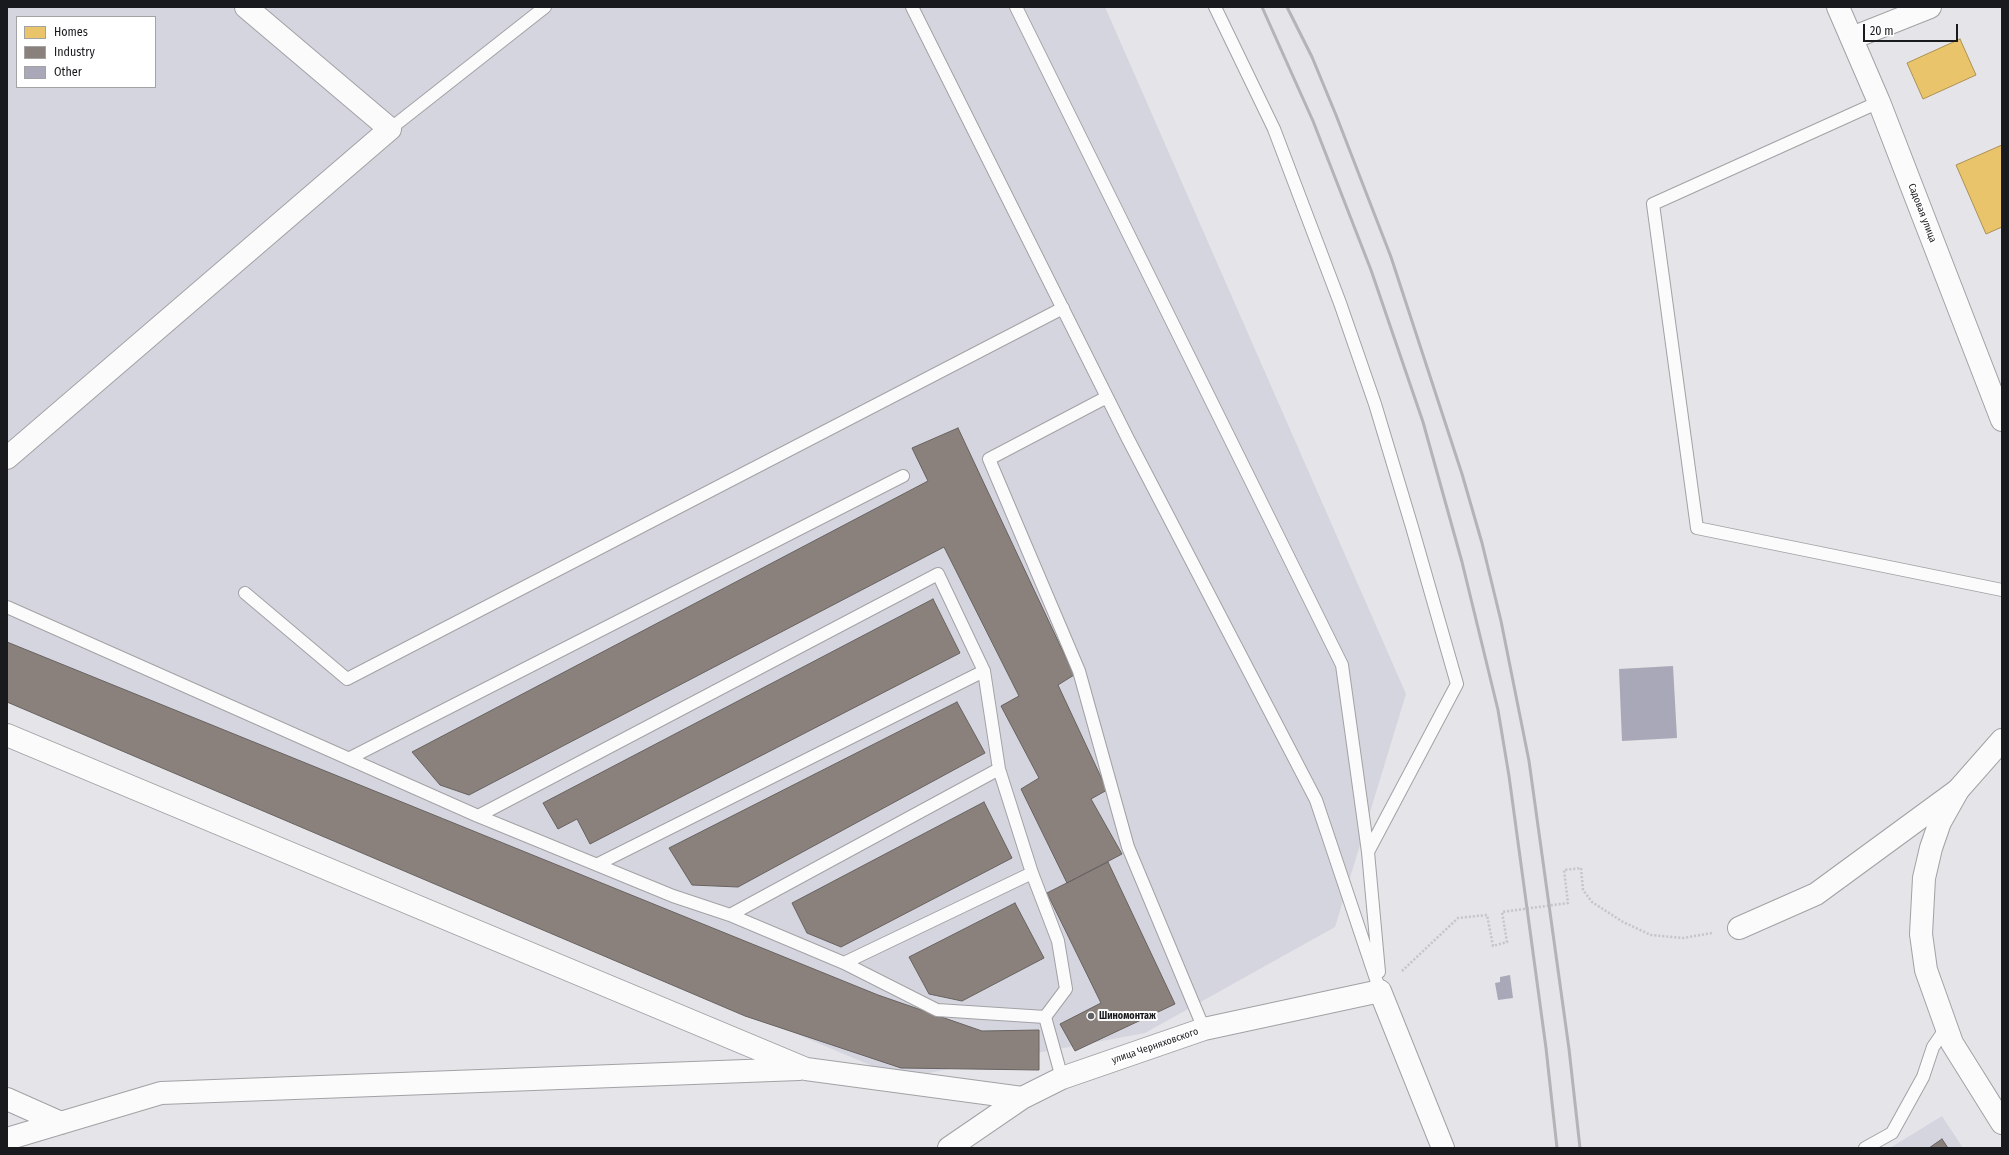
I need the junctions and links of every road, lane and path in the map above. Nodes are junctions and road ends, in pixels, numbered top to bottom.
1 (246, 7) edge
2 (545, 7) edge
3 (912, 7) edge
4 (1016, 7) edge
5 (1215, 7) edge
6 (1838, 7) edge
7 (1930, 7) edge
8 (1852, 38) junction
9 (1879, 102) junction
10 (390, 130) junction
11 (1063, 308) junction
12 (1107, 398) junction
13 (2002, 420) edge
14 (7, 458) edge
15 (903, 476) dead end
16 (2002, 590) edge
17 (245, 593) dead end
18 (7, 607) edge
19 (984, 671) junction
20 (7, 735) edge
21 (2002, 740) edge
22 (350, 758) junction
23 (999, 769) junction
24 (1958, 790) junction
25 (478, 816) junction
26 (1368, 852) junction
27 (598, 864) junction
28 (1032, 873) junction
29 (730, 915) junction
30 (1739, 928) joint
31 (844, 963) junction
32 (1380, 991) junction
33 (1045, 1017) junction
34 (1946, 1028) junction
35 (1204, 1029) junction
36 (806, 1069) junction
37 (1062, 1078) junction
38 (1022, 1098) junction
39 (7, 1099) edge
40 (61, 1123) junction
41 (2002, 1123) edge
42 (7, 1139) edge
43 (1881, 1144) edge
44 (949, 1148) edge
45 (1443, 1148) edge
46 (1865, 1148) edge

1 - 10 street
2 - 10 lane
3 - 11 lane
4 - 26 lane
5 - 26 lane
6 - 8 street, Садовая улица
7 - 8 street
8 - 9 street, Садовая улица
9 - 13 street, Садовая улица
9 - 16 lane
10 - 14 street
11 - 12 lane
11 - 17 lane
12 - 32 lane
12 - 35 lane
15 - 22 lane
18 - 22 lane
19 - 23 lane
19 - 25 lane
19 - 27 lane
20 - 36 street
21 - 24 street
22 - 25 lane
23 - 28 lane
23 - 29 lane
24 - 30 street
24 - 34 street
25 - 27 lane
26 - 32 lane
27 - 29 lane
28 - 31 lane
28 - 33 lane
29 - 31 lane
30 - 32 path
31 - 33 lane
32 - 35 street, улица Черняховского
32 - 45 street
33 - 37 lane
34 - 41 street
34 - 43 lane
35 - 37 street, улица Черняховского
36 - 38 street
36 - 40 street
37 - 38 street, улица Черняховского
38 - 44 street, улица Черняховского
39 - 40 street
40 - 42 street
43 - 46 lane

